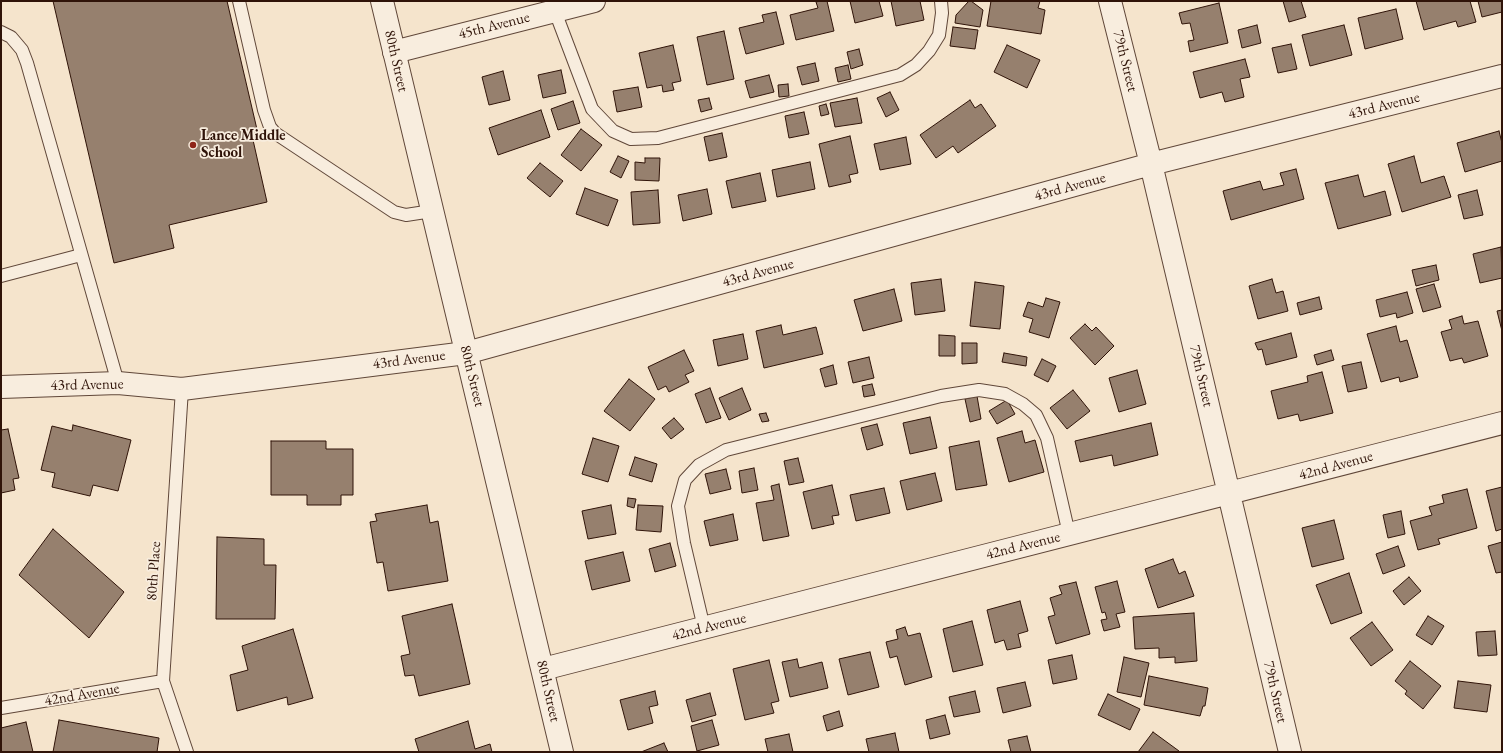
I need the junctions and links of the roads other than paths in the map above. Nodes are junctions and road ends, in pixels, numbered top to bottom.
1 (239, 1) edge
2 (382, 1) edge
3 (594, 1) edge
4 (941, 1) edge
5 (1110, 1) edge
6 (553, 6) edge
7 (1, 32) edge
8 (394, 52) junction
9 (1502, 76) edge
10 (1151, 164) junction
11 (432, 211) junction
12 (81, 255) junction
13 (1, 276) edge
14 (466, 353) junction
15 (118, 383) junction
16 (1, 387) edge
17 (182, 389) junction
18 (1502, 423) edge
19 (1228, 494) junction
20 (1069, 534) junction
21 (704, 628) junction
22 (543, 669) junction
23 (163, 681) junction
24 (1, 708) edge
25 (187, 752) edge
26 (562, 752) edge
27 (1290, 752) edge

1 - 11 lane
2 - 8 street, 80th Street
3 - 6 street, 45th Avenue
4 - 6 lane
5 - 10 street, 79th Street
6 - 8 street, 45th Avenue
7 - 12 lane
8 - 11 street, 80th Street
9 - 10 street, 43rd Avenue
10 - 14 street, 43rd Avenue
10 - 19 street, 79th Street
11 - 14 street, 80th Street
12 - 13 lane
12 - 15 lane
14 - 17 street, 43rd Avenue
14 - 22 street, 80th Street
15 - 16 street, 43rd Avenue
15 - 17 street, 43rd Avenue
17 - 23 lane, 80th Place
18 - 19 street, 42nd Avenue
19 - 20 street, 42nd Avenue
19 - 27 street, 79th Street
20 - 21 street, 42nd Avenue
20 - 21 lane
21 - 22 street, 42nd Avenue
22 - 26 street, 80th Street
23 - 24 lane, 42nd Avenue
23 - 25 lane, 80th Place

